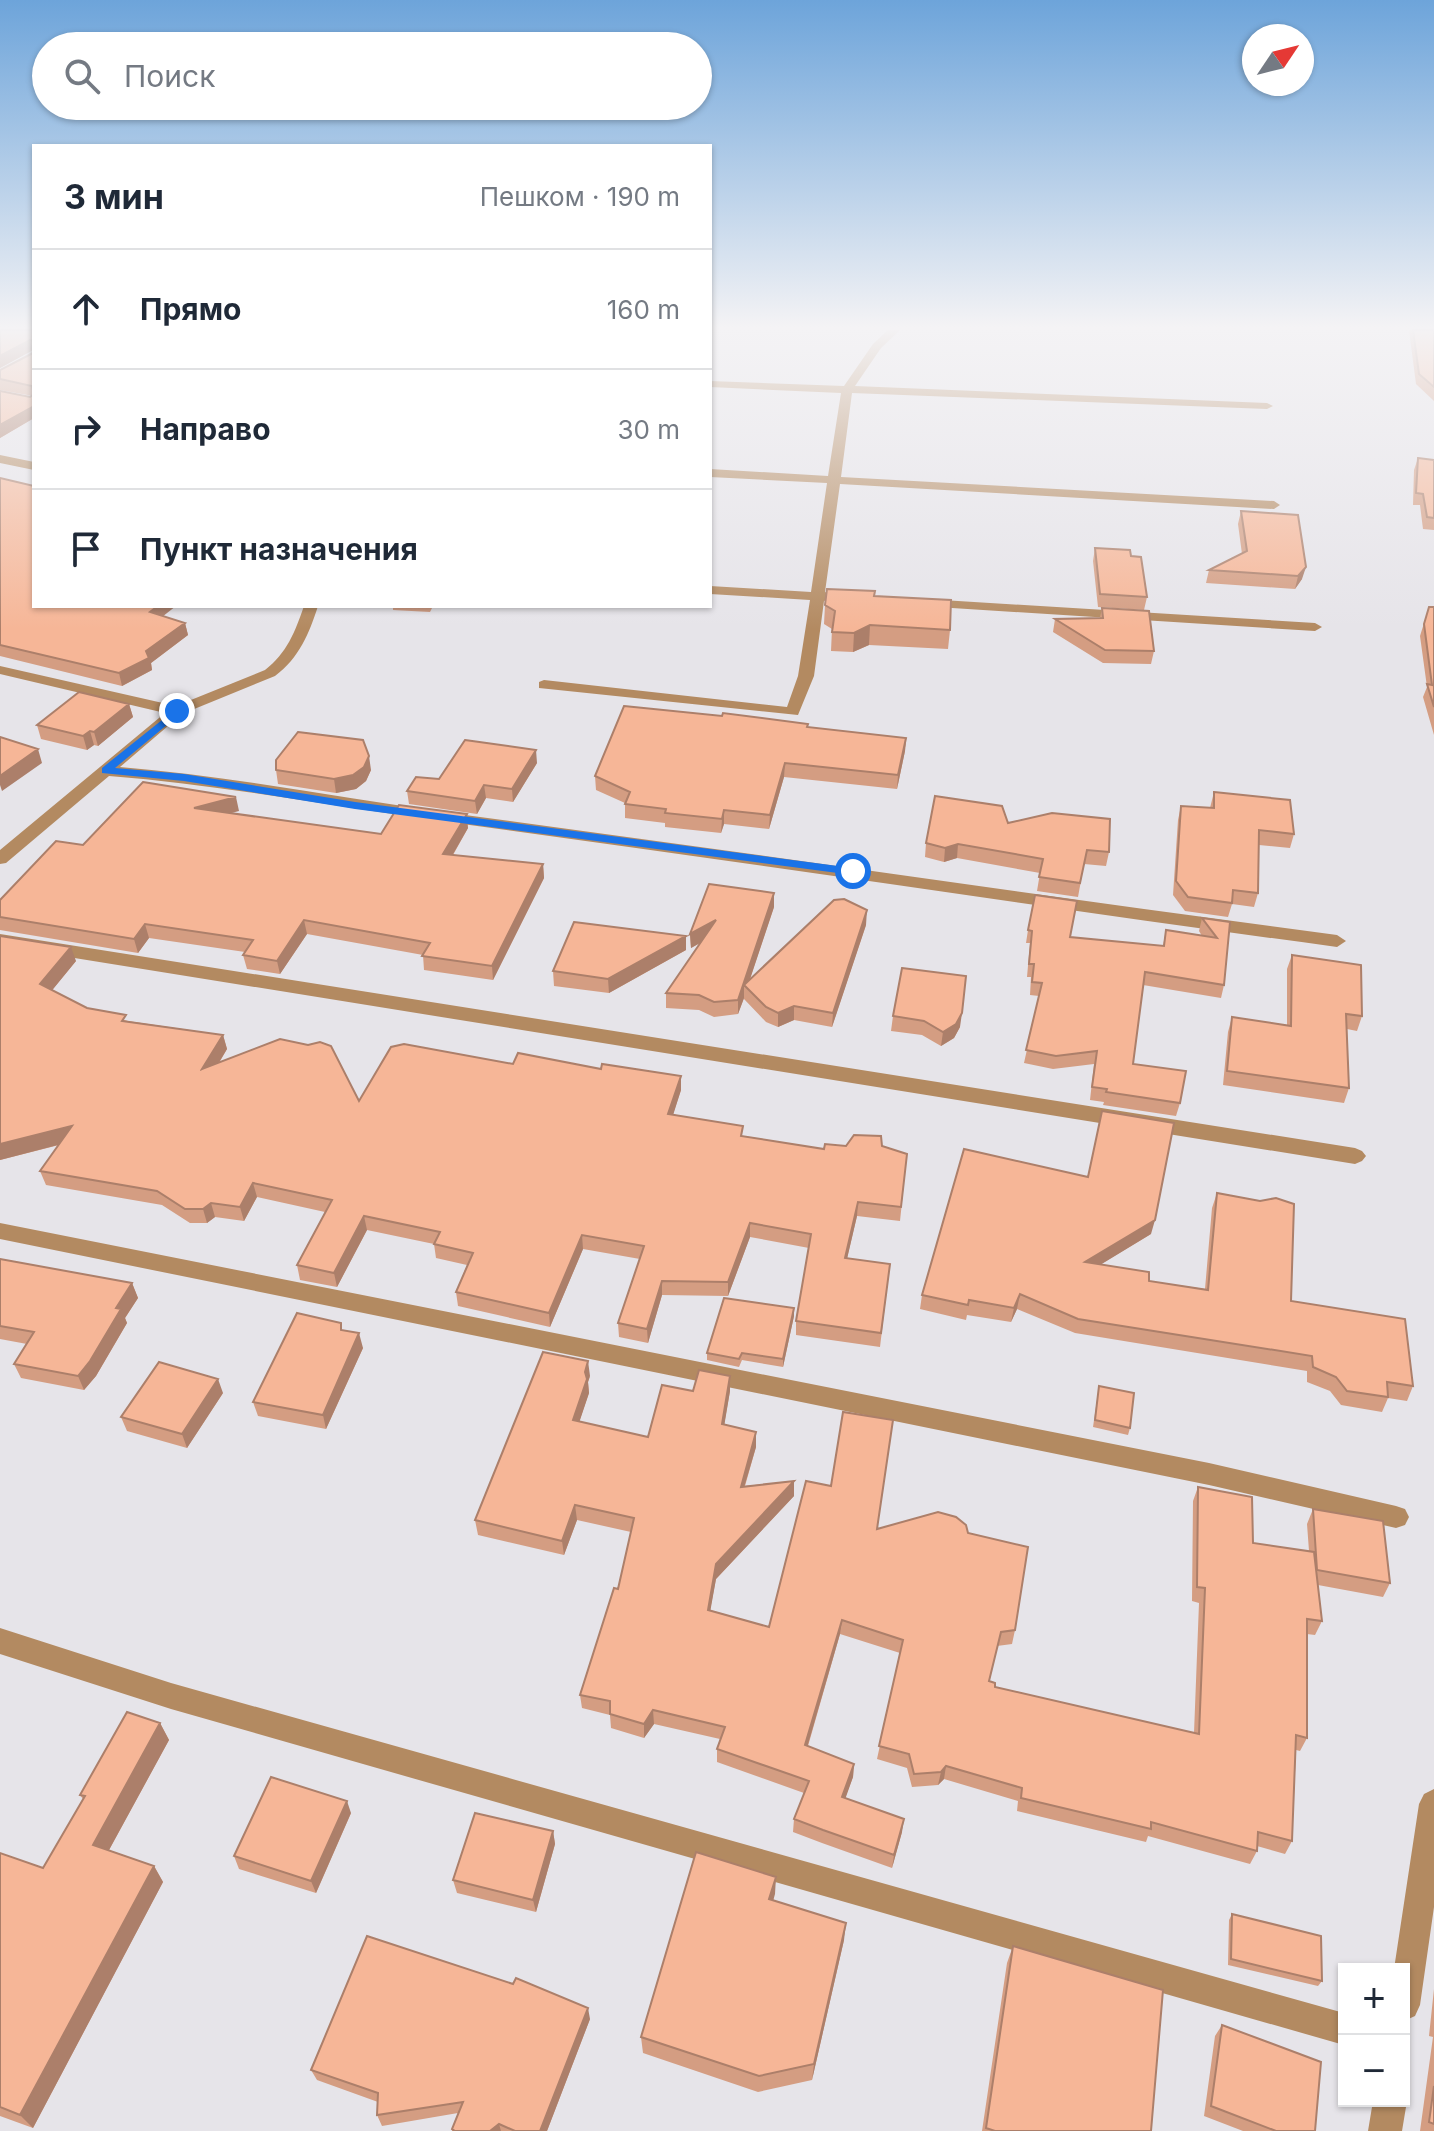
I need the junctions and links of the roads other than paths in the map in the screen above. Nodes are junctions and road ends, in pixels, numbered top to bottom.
1 (842, 429) edge
2 (0, 459) edge
3 (32, 466) edge
4 (712, 473) edge
5 (836, 480) junction
6 (1274, 505) dead end
7 (712, 590) edge
8 (817, 596) junction
9 (844, 597) edge
10 (907, 601) edge
11 (310, 608) edge
12 (1315, 627) dead end
13 (0, 670) edge
14 (544, 685) dead end
15 (177, 711) junction
16 (106, 771) junction
17 (0, 859) edge
18 (0, 940) edge
19 (1337, 941) dead end
20 (1355, 1156) dead end
21 (0, 1231) edge
22 (1396, 1517) dead end
23 (0, 1641) edge
24 (1434, 1804) edge
25 (1410, 1965) edge
26 (1338, 2027) edge
27 (1389, 2107) edge
28 (1385, 2131) edge

1 - 5 street
2 - 3 street
4 - 5 street
5 - 6 street
5 - 8 street
7 - 8 street
8 - 9 street
8 - 14 street
10 - 12 street
11 - 15 street
13 - 15 street
15 - 16 street
16 - 17 street
16 - 19 street
18 - 20 street
21 - 22 street
23 - 26 street
24 - 25 street
27 - 28 street

